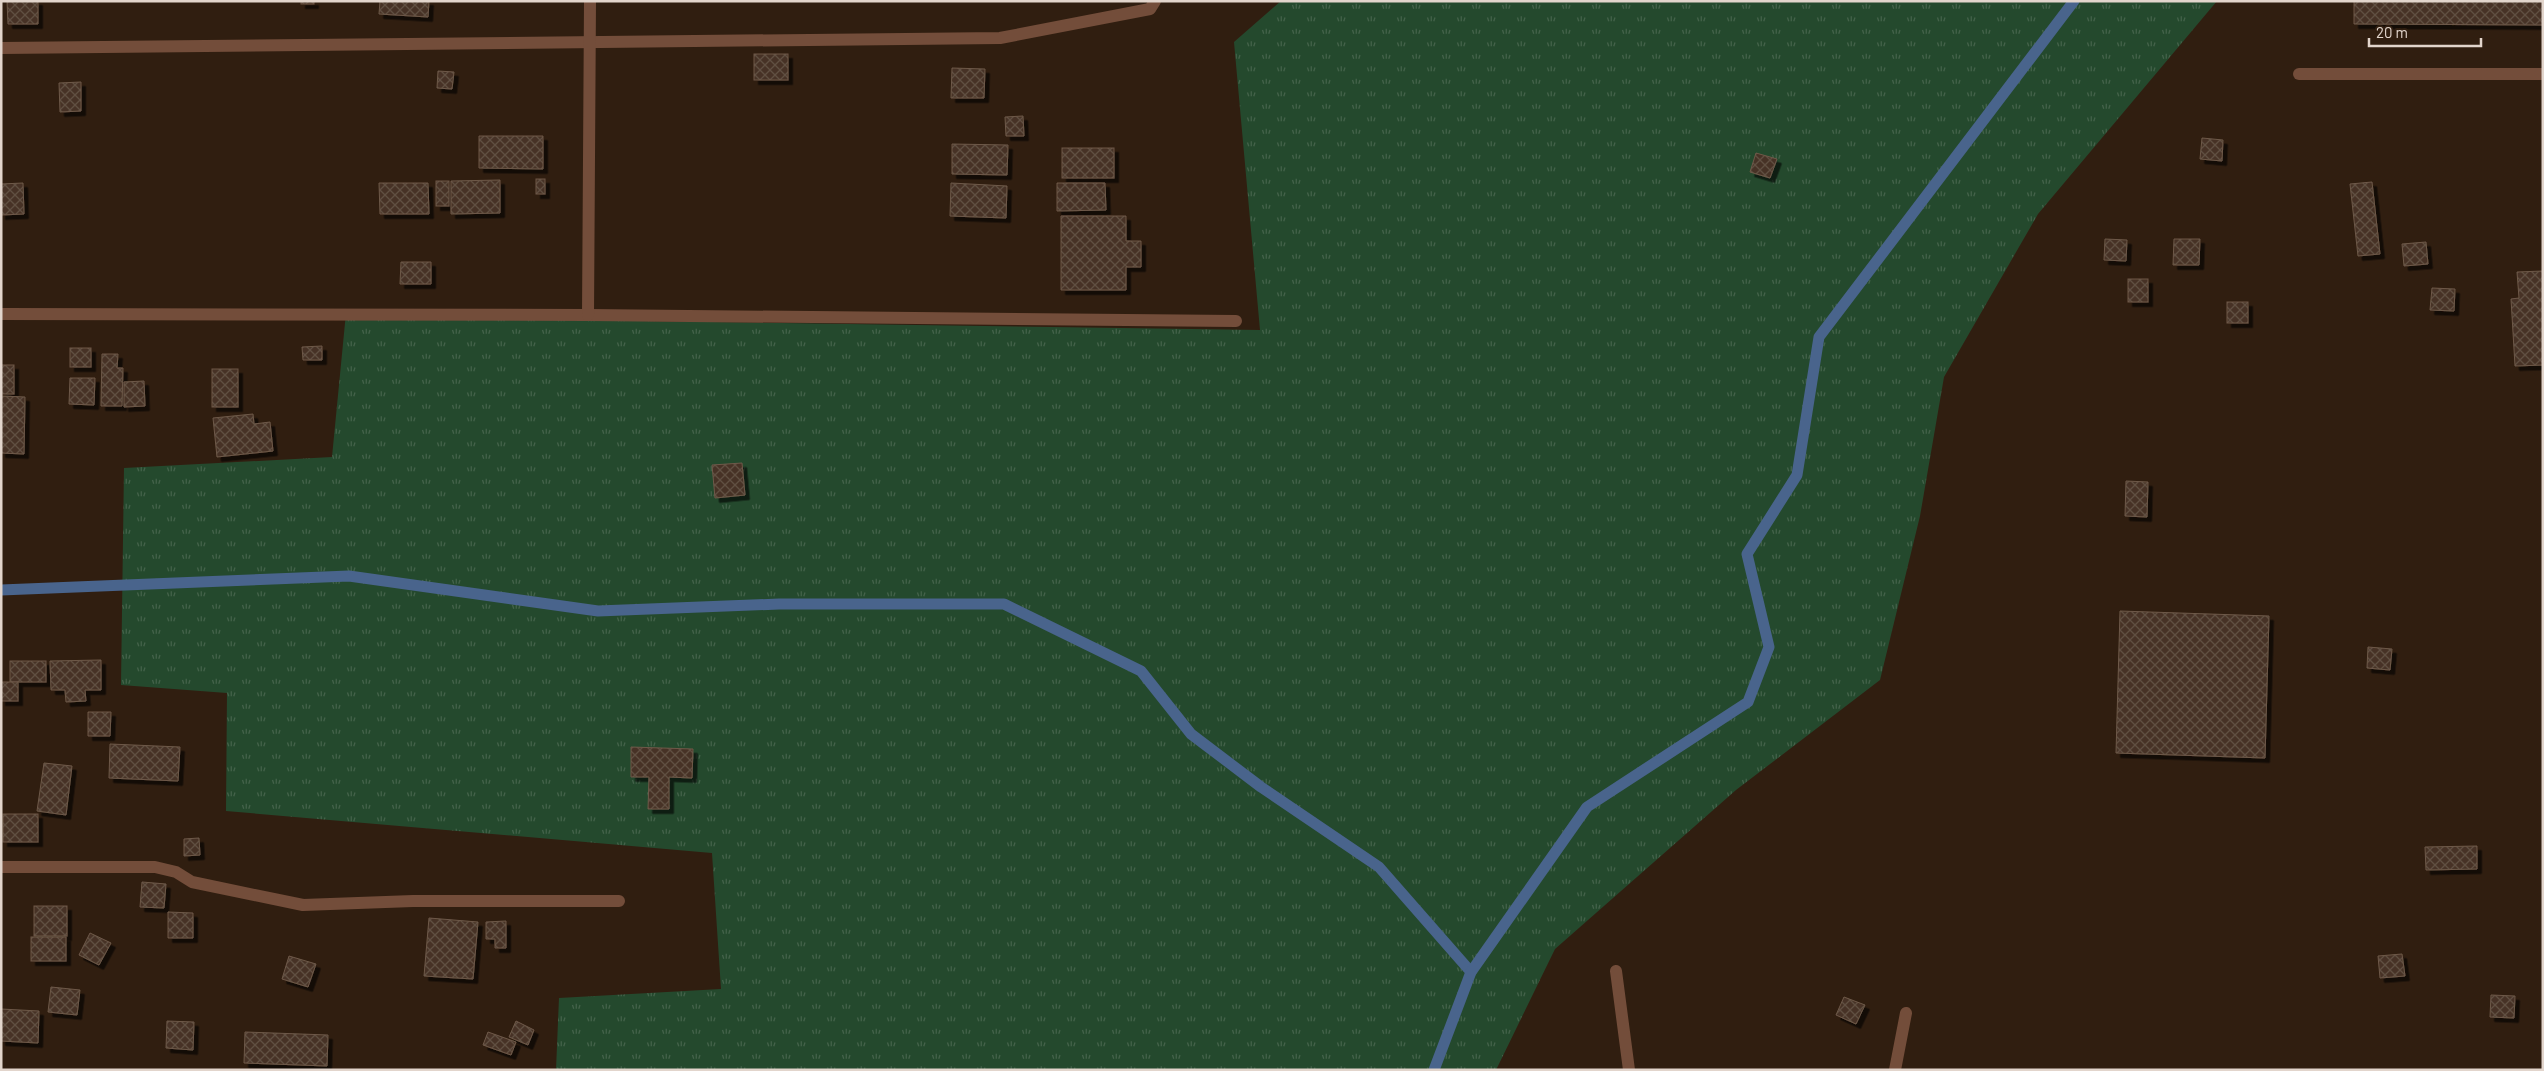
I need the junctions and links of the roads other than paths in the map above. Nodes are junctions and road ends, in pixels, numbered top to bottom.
1 (590, 1) edge
2 (1155, 1) edge
3 (591, 42) junction
4 (1, 48) edge
5 (2299, 74) dead end
6 (2543, 74) edge
7 (1, 314) edge
8 (588, 315) junction
9 (1236, 322) dead end
10 (1, 867) edge
11 (619, 901) dead end
12 (1616, 971) dead end
13 (1906, 1013) dead end
14 (1629, 1070) edge
15 (1895, 1070) edge

1 - 3 street
2 - 3 street
3 - 4 street
3 - 8 street
5 - 6 street
7 - 8 street
8 - 9 street
10 - 11 street
12 - 14 street
13 - 15 street

